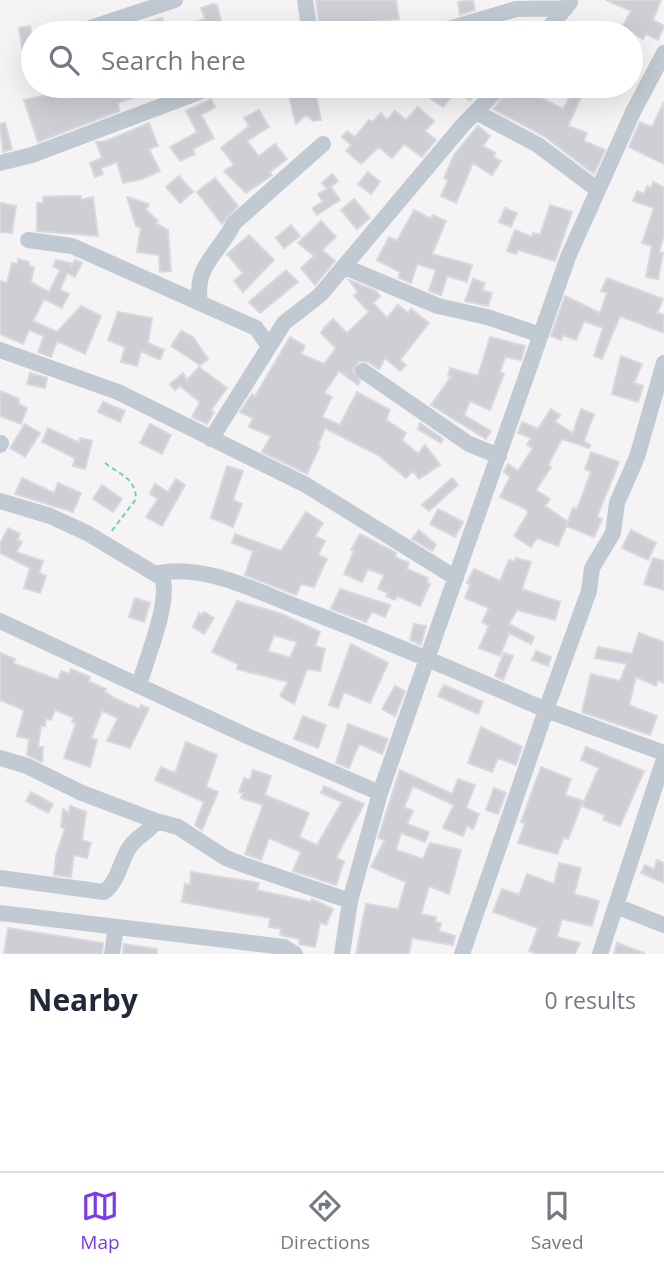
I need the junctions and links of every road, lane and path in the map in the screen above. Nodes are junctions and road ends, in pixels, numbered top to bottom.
1 (175, 0) edge
2 (305, 0) edge
3 (569, 4) edge
4 (111, 21) edge
5 (308, 21) edge
6 (476, 21) edge
7 (555, 21) edge
8 (664, 53) edge
9 (643, 92) edge
10 (183, 98) edge
11 (489, 98) edge
12 (640, 98) edge
13 (477, 112) junction
14 (323, 144) dead end
15 (0, 163) edge
16 (598, 190) junction
17 (28, 240) dead end
18 (345, 267) junction
19 (200, 302) junction
20 (541, 335) junction
21 (268, 345) junction
22 (0, 350) edge
23 (664, 363) edge
24 (363, 371) dead end
25 (211, 439) junction
26 (499, 456) junction
27 (105, 463) dead end
28 (0, 501) edge
29 (105, 542) junction
30 (159, 573) junction
31 (456, 578) junction
32 (0, 621) edge
33 (428, 659) junction
34 (139, 685) junction
35 (546, 710) junction
36 (664, 753) edge
37 (0, 758) edge
38 (664, 760) edge
39 (380, 793) junction
40 (156, 821) junction
41 (0, 878) edge
42 (350, 901) junction
43 (616, 906) junction
44 (0, 913) edge
45 (664, 925) edge
46 (116, 927) junction
47 (288, 952) edge
48 (112, 954) edge
49 (342, 954) edge
50 (462, 954) edge
51 (600, 954) edge

1 - 4 street
2 - 5 street
3 - 6 street
3 - 7 street
8 - 9 street
10 - 15 street
11 - 13 street
12 - 16 street
13 - 16 street
13 - 18 street
14 - 19 street
16 - 20 street
17 - 19 street
18 - 20 street
18 - 21 street
19 - 21 street
20 - 26 street
21 - 25 street
22 - 25 street
23 - 35 street
24 - 26 street
25 - 31 street
26 - 31 street
27 - 29 path
28 - 29 street
29 - 30 street
30 - 33 street
30 - 34 street
31 - 33 street
32 - 34 street
33 - 35 street
33 - 39 street
34 - 39 street
35 - 36 street
35 - 50 street
37 - 40 street
38 - 43 street
39 - 42 street
40 - 41 street
40 - 42 street
42 - 49 street
43 - 45 street
43 - 51 street
44 - 46 street
46 - 47 street
46 - 48 street

